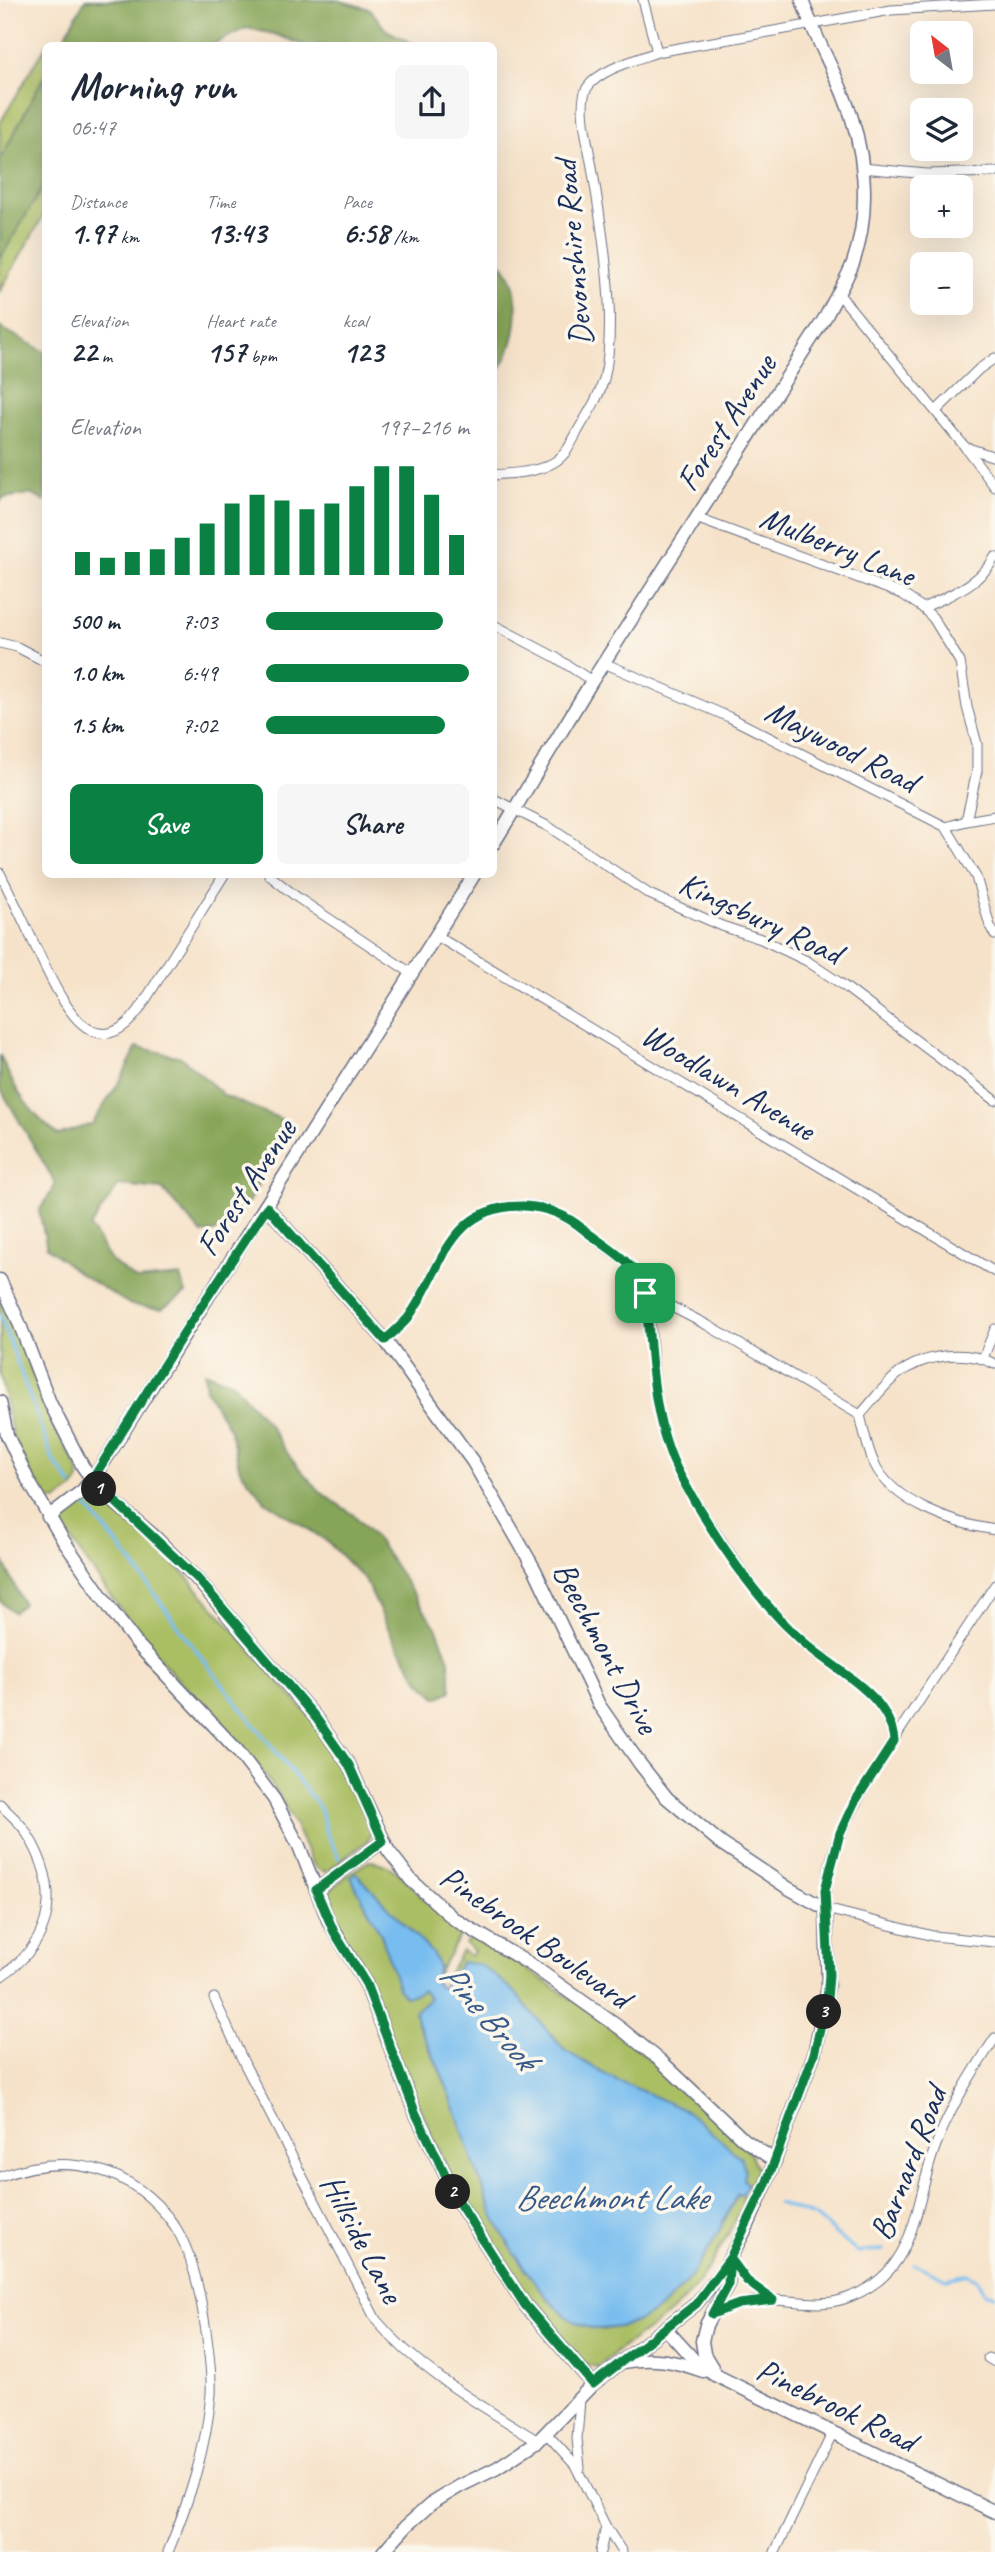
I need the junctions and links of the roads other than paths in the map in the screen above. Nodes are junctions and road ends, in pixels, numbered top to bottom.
1 (643, 0) edge
2 (802, 0) edge
3 (995, 4) edge
4 (811, 24) junction
5 (657, 51) junction
6 (862, 168) junction
7 (995, 172) edge
8 (838, 293) junction
9 (995, 358) edge
10 (936, 411) junction
11 (965, 447) junction
12 (995, 457) edge
13 (497, 475) edge
14 (995, 487) edge
15 (696, 518) junction
16 (995, 557) edge
17 (923, 608) junction
18 (497, 627) edge
19 (0, 643) edge
20 (42, 660) edge
21 (604, 663) junction
22 (593, 681) junction
23 (497, 801) edge
24 (513, 810) junction
25 (995, 816) edge
26 (966, 821) junction
27 (946, 827) junction
28 (497, 838) edge
29 (0, 873) edge
30 (221, 878) edge
31 (273, 878) edge
32 (472, 878) edge
33 (435, 934) junction
34 (995, 935) edge
35 (411, 973) junction
36 (995, 1100) edge
37 (267, 1207) junction
38 (995, 1272) edge
39 (0, 1280) edge
40 (645, 1293) junction
41 (995, 1329) edge
42 (385, 1340) junction
43 (983, 1358) junction
44 (995, 1364) edge
45 (0, 1402) edge
46 (860, 1415) junction
47 (92, 1480) junction
48 (48, 1517) junction
49 (995, 1530) edge
50 (995, 1585) edge
51 (894, 1741) junction
52 (0, 1804) edge
53 (383, 1841) junction
54 (316, 1890) junction
55 (826, 1909) junction
56 (995, 1942) edge
57 (0, 1978) edge
58 (214, 1998) dead end
59 (995, 2038) edge
60 (775, 2161) junction
61 (0, 2177) edge
62 (730, 2258) junction
63 (773, 2300) junction
64 (712, 2314) junction
65 (666, 2329) junction
66 (620, 2362) junction
67 (716, 2376) junction
68 (593, 2384) junction
69 (580, 2397) junction
70 (832, 2434) junction
71 (542, 2437) junction
72 (580, 2474) junction
73 (995, 2512) edge
74 (606, 2527) junction
75 (167, 2552) edge
76 (383, 2552) edge
77 (600, 2552) edge
78 (622, 2552) edge
79 (775, 2552) edge

1 - 5 street
2 - 4 street, Forest Avenue
3 - 4 street
4 - 5 street
4 - 6 street, Forest Avenue
5 - 13 street, Devonshire Road
6 - 7 street
6 - 8 street, Forest Avenue
8 - 10 street
8 - 15 street, Forest Avenue
9 - 10 street
10 - 11 street
11 - 12 street
11 - 14 street
15 - 17 street, Mulberry Lane
15 - 21 street, Forest Avenue
16 - 17 street
17 - 26 street, Mulberry Lane
18 - 22 street
19 - 20 street
21 - 22 street, Forest Avenue
21 - 27 street, Maywood Road
22 - 24 street, Forest Avenue
23 - 24 street, Kingsbury Road
24 - 28 street, Forest Avenue
24 - 36 street, Kingsbury Road
25 - 26 street
26 - 27 street
27 - 34 street, Maywood Road
29 - 30 street
31 - 35 street
32 - 33 street, Forest Avenue
33 - 35 street, Forest Avenue
33 - 38 street, Woodlawn Avenue
35 - 37 street, Forest Avenue
37 - 42 street, Beechmont Drive
37 - 47 street, Forest Avenue
39 - 47 street, Pinebrook Boulevard
40 - 42 street
40 - 46 street
40 - 51 street
41 - 43 street
42 - 55 street, Beechmont Drive
43 - 44 street
43 - 46 street
45 - 48 street
46 - 49 street
47 - 48 street, Forest Avenue
47 - 53 street, Pinebrook Boulevard
48 - 54 street
50 - 51 street
51 - 55 street
52 - 57 street
53 - 54 street
53 - 60 street, Pinebrook Boulevard
54 - 68 street
55 - 56 street
55 - 60 street
58 - 71 street, Hillside Lane
59 - 63 street, Barnard Road
60 - 62 street
61 - 75 street
62 - 63 street
62 - 64 street
62 - 65 street
63 - 64 street, Barnard Road
64 - 67 street
65 - 66 street
65 - 67 street, Pinebrook Road
66 - 67 street
66 - 68 street
67 - 70 street, Pinebrook Road
68 - 69 street
69 - 71 street
69 - 72 street
70 - 73 street, Pinebrook Road
70 - 79 street
71 - 72 street, Hillside Lane
71 - 76 street
72 - 74 street
74 - 77 street
74 - 78 street

